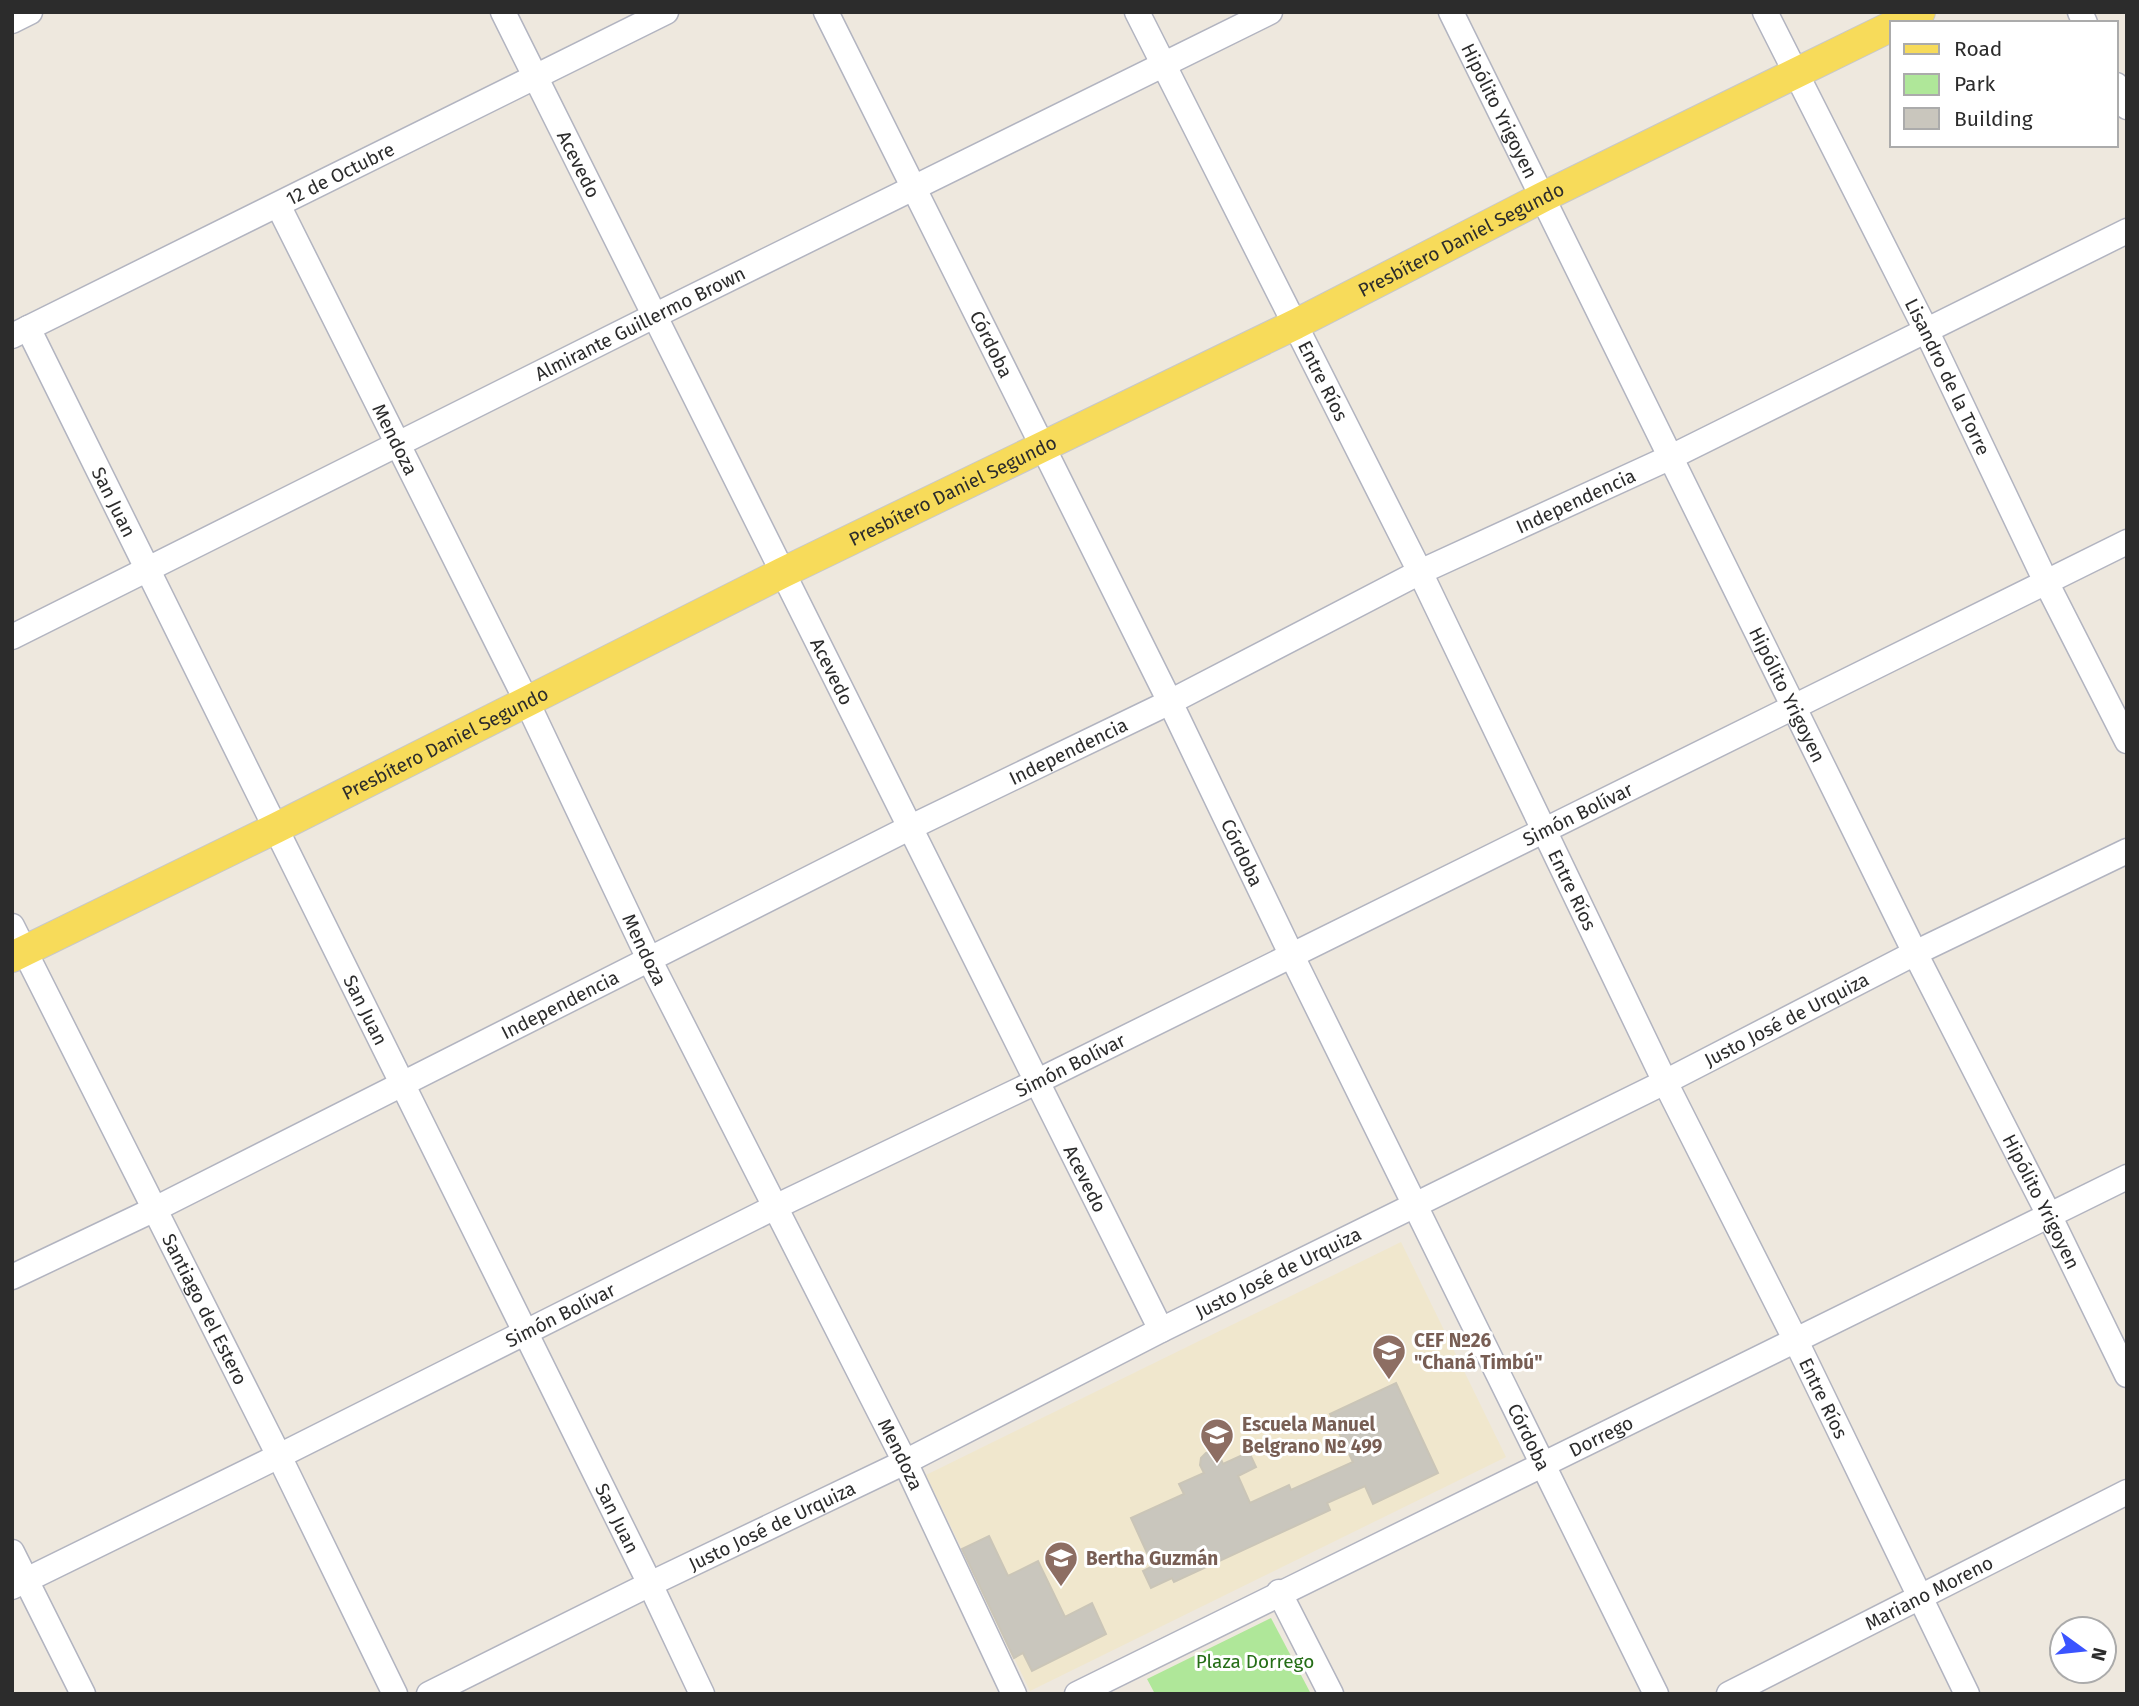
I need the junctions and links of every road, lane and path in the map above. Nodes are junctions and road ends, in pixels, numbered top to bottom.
1 (30, 12) edge
2 (503, 12) edge
3 (666, 12) edge
4 (826, 12) edge
5 (1137, 12) edge
6 (1270, 12) edge
7 (1451, 12) edge
8 (1765, 12) edge
9 (1920, 12) edge
10 (12, 21) edge
11 (1903, 21) edge
12 (1890, 27) edge
13 (1163, 65) junction
14 (1796, 74) junction
15 (535, 78) junction
16 (2118, 89) edge
17 (2127, 107) edge
18 (913, 189) junction
19 (1543, 197) junction
20 (278, 205) junction
21 (2127, 231) edge
22 (654, 316) junction
23 (1296, 324) junction
24 (1926, 330) junction
25 (20, 332) edge
26 (397, 445) junction
27 (1043, 448) junction
28 (1671, 457) junction
29 (2127, 542) edge
30 (147, 569) junction
31 (1420, 572) junction
32 (782, 573) junction
33 (2046, 582) junction
34 (12, 637) edge
35 (526, 700) junction
36 (1170, 702) junction
37 (1794, 705) junction
38 (2127, 741) edge
39 (276, 828) junction
40 (909, 828) junction
41 (1545, 831) junction
42 (2127, 850) edge
43 (16, 944) edge
44 (1915, 953) junction
45 (1292, 956) junction
46 (649, 959) junction
47 (1036, 1082) junction
48 (1665, 1082) junction
49 (402, 1084) junction
50 (2127, 1177) edge
51 (1415, 1204) junction
52 (774, 1208) junction
53 (155, 1209) junction
54 (2049, 1216) junction
55 (12, 1277) edge
56 (1161, 1330) junction
57 (524, 1332) junction
58 (1795, 1339) junction
59 (2127, 1375) edge
60 (279, 1456) junction
61 (905, 1462) junction
62 (1543, 1464) junction
63 (2127, 1492) edge
64 (12, 1552) edge
65 (19, 1583) edge
66 (650, 1584) junction
67 (1279, 1592) junction
68 (1919, 1597) junction
69 (83, 1694) edge
70 (395, 1694) edge
71 (429, 1694) edge
72 (702, 1694) edge
73 (1014, 1694) edge
74 (1077, 1694) edge
75 (1331, 1694) edge
76 (1656, 1694) edge
77 (1729, 1694) edge
78 (1968, 1694) edge

1 - 10 street
2 - 15 street, Acevedo
3 - 15 street, 12 de Octubre
4 - 18 street, Córdoba
5 - 13 street, Entre Ríos
6 - 13 street, Almirante Guillermo Brown
7 - 19 street, Hipólito Yrigoyen
8 - 14 street, Lisandro de la Torre
9 - 11 main road
12 - 14 main road, Presbítero Daniel Segundo
13 - 18 street, Almirante Guillermo Brown
13 - 23 street, Entre Ríos
14 - 19 main road, Presbítero Daniel Segundo
14 - 24 street, Lisandro de la Torre
15 - 20 street, 12 de Octubre
15 - 22 street, Acevedo
16 - 17 street
18 - 22 street, Almirante Guillermo Brown
18 - 27 street, Córdoba
19 - 23 main road, Presbítero Daniel Segundo
19 - 28 street, Hipólito Yrigoyen
20 - 25 street, 12 de Octubre
20 - 26 street, Mendoza
21 - 24 street, Independencia
22 - 26 street, Almirante Guillermo Brown
22 - 32 street, Acevedo
23 - 27 main road, Presbítero Daniel Segundo
23 - 31 street, Entre Ríos
24 - 28 street, Independencia
24 - 33 street, Lisandro de la Torre
25 - 30 street, San Juan
26 - 30 street, Almirante Guillermo Brown
26 - 35 street, Mendoza
27 - 32 main road, Presbítero Daniel Segundo
27 - 36 street, Córdoba
28 - 31 street, Independencia
28 - 37 street, Hipólito Yrigoyen
29 - 33 street, Simón Bolívar
30 - 34 street, Almirante Guillermo Brown
30 - 39 street, San Juan
31 - 36 street, Independencia
31 - 41 street, Entre Ríos
32 - 35 main road, Presbítero Daniel Segundo
32 - 40 street, Acevedo
33 - 37 street, Simón Bolívar
33 - 38 street, Lisandro de la Torre
35 - 39 main road, Presbítero Daniel Segundo
35 - 46 street, Mendoza
36 - 40 street, Independencia
36 - 45 street, Córdoba
37 - 41 street, Simón Bolívar
37 - 44 street, Hipólito Yrigoyen
39 - 43 main road, Presbítero Daniel Segundo
39 - 49 street, San Juan
40 - 46 street, Independencia
40 - 47 street, Acevedo
41 - 45 street, Simón Bolívar
41 - 48 street, Entre Ríos
42 - 44 street, Justo José de Urquiza
43 - 53 street, Santiago del Estero
44 - 48 street, Justo José de Urquiza
44 - 54 street, Hipólito Yrigoyen
45 - 47 street, Simón Bolívar
45 - 51 street, Córdoba
46 - 49 street, Independencia
46 - 52 street, Mendoza
47 - 52 street, Simón Bolívar
47 - 56 street, Acevedo
48 - 51 street, Justo José de Urquiza
48 - 58 street, Entre Ríos
49 - 53 street, Independencia
49 - 57 street, San Juan
50 - 54 street, Dorrego
51 - 56 street, Justo José de Urquiza
51 - 62 street, Córdoba
52 - 57 street, Simón Bolívar
52 - 61 street, Mendoza
53 - 55 street, Independencia
53 - 60 street, Santiago del Estero
54 - 58 street, Dorrego
54 - 59 street, Hipólito Yrigoyen
56 - 61 street, Justo José de Urquiza
57 - 60 street, Simón Bolívar
57 - 66 street, San Juan
58 - 62 street, Dorrego
58 - 68 street, Entre Ríos
60 - 65 street, Simón Bolívar
60 - 70 street, Santiago del Estero
61 - 66 street, Justo José de Urquiza
61 - 73 street, Mendoza
62 - 67 street, Dorrego
62 - 76 street, Córdoba
63 - 68 street, Mariano Moreno
64 - 65 street
65 - 69 street
66 - 71 street, Justo José de Urquiza
66 - 72 street, San Juan
67 - 74 street, Dorrego
67 - 75 street
68 - 77 street, Mariano Moreno
68 - 78 street, Entre Ríos

